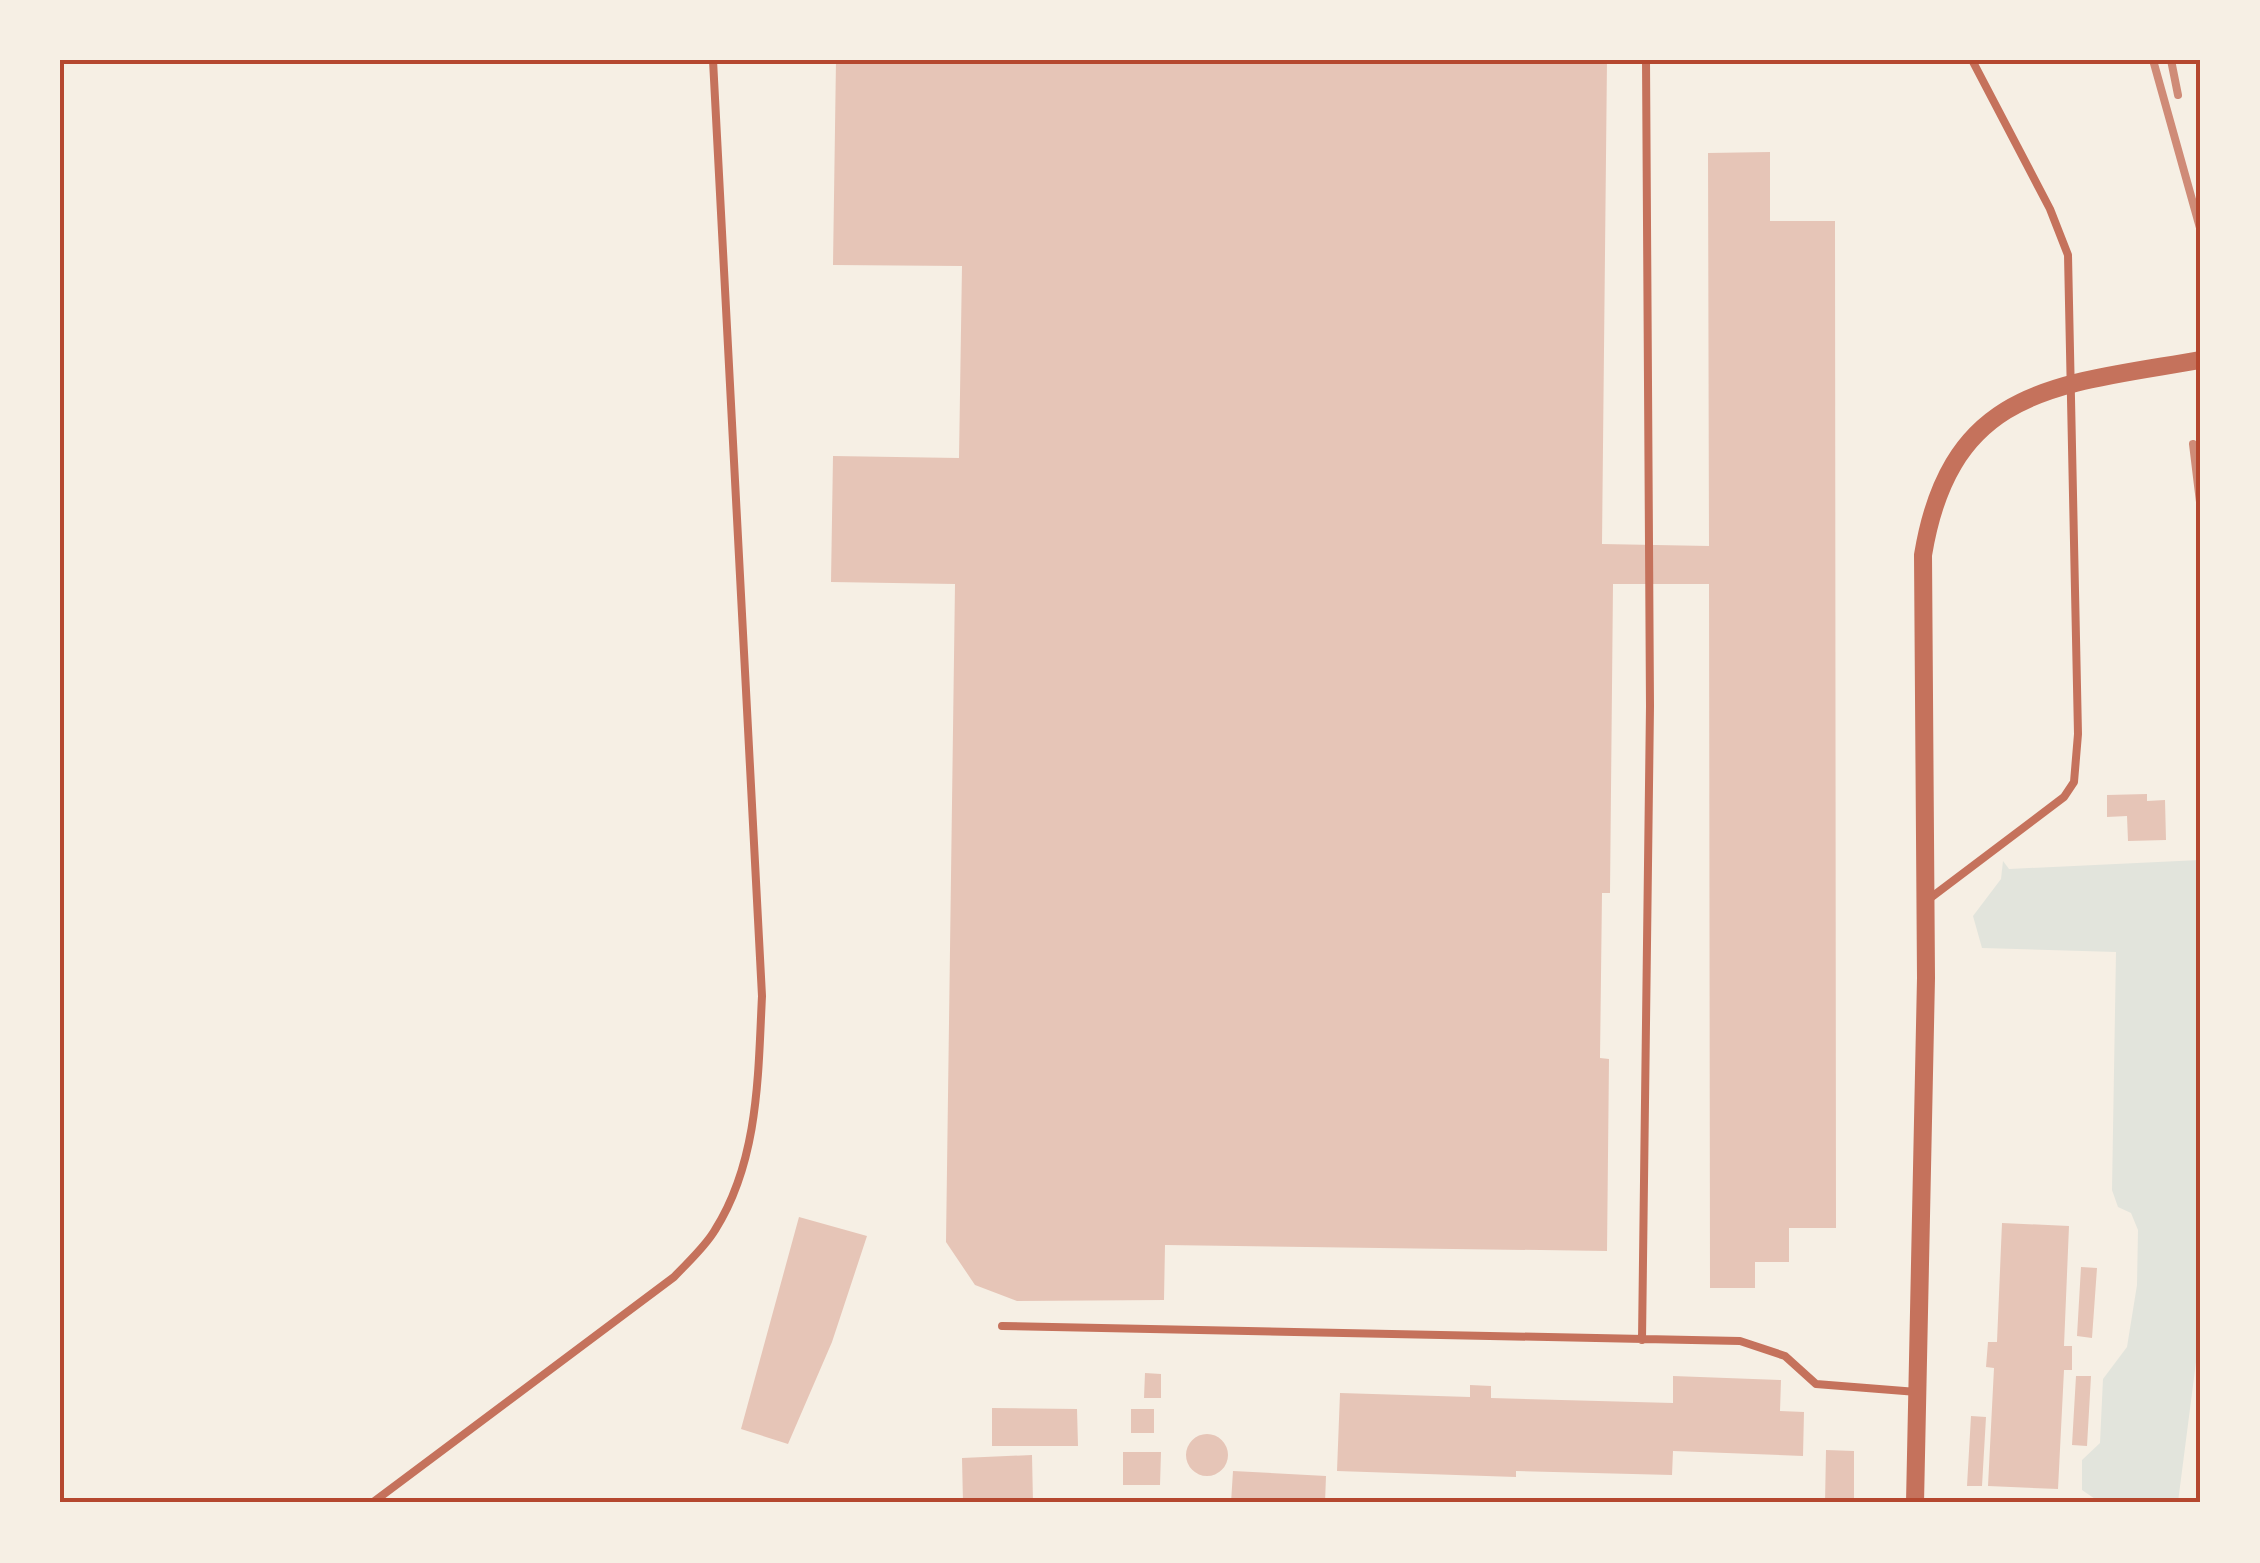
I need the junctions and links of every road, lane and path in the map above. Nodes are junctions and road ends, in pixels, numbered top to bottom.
1 (713, 60) edge
2 (1646, 60) edge
3 (1972, 60) edge
4 (2200, 360) edge
5 (2072, 383) junction
6 (1926, 902) junction
7 (1002, 1326) dead end
8 (1642, 1340) junction
9 (1918, 1392) junction
10 (372, 1503) edge
11 (1915, 1503) edge

1 - 10 lane
2 - 8 lane
3 - 5 lane
4 - 5 street
5 - 6 lane
5 - 6 street
6 - 9 street
7 - 8 lane
8 - 9 lane
9 - 11 street

